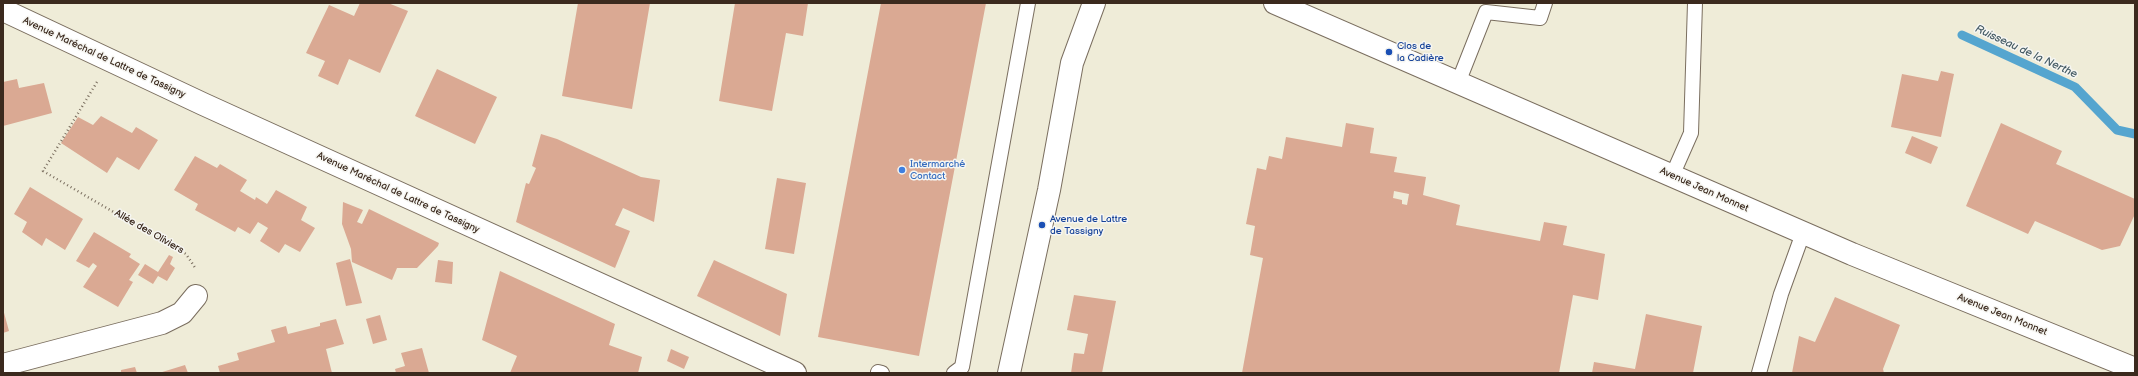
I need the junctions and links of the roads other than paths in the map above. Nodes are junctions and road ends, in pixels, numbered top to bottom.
1 (1028, 3) edge
2 (1094, 3) edge
3 (1275, 3) edge
4 (1546, 3) edge
5 (1695, 3) edge
6 (3, 10) edge
7 (1458, 83) junction
8 (1672, 176) junction
9 (1803, 233) junction
10 (196, 296) road end
11 (3, 365) edge
12 (2135, 369) edge
13 (795, 373) edge
14 (954, 373) edge
15 (1009, 373) edge
16 (1759, 373) edge

1 - 14 lane
2 - 15 street
3 - 7 street, Avenue Jean Monnet
4 - 7 lane
5 - 8 lane
6 - 13 street, Avenue Maréchal de Lattre de Tassigny
7 - 8 street, Avenue Jean Monnet
8 - 9 street, Avenue Jean Monnet
9 - 12 street, Avenue Jean Monnet
9 - 16 lane
10 - 11 street

